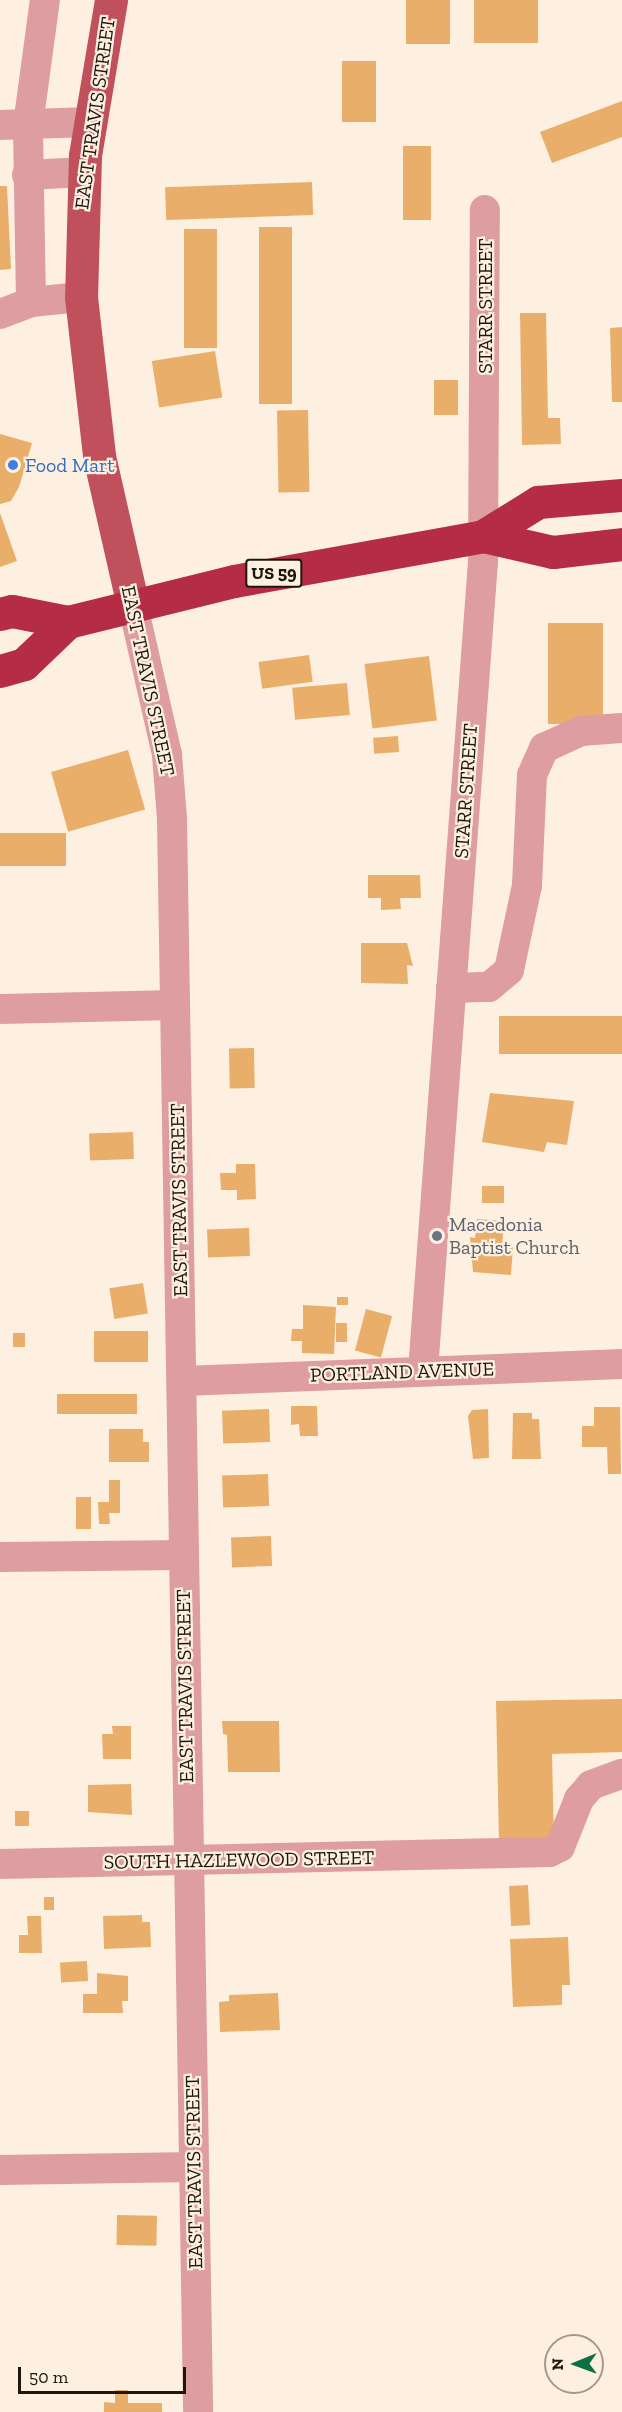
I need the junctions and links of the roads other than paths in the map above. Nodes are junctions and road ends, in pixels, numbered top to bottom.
1 (45, 0) edge
2 (111, 0) edge
3 (90, 122) junction
4 (14, 125) edge
5 (84, 172) junction
6 (27, 176) junction
7 (485, 210) dead end
8 (81, 297) junction
9 (31, 302) junction
10 (0, 314) edge
11 (622, 495) edge
12 (483, 536) junction
13 (622, 544) edge
14 (133, 606) junction
15 (0, 614) edge
16 (68, 622) junction
17 (0, 671) edge
18 (622, 728) edge
19 (451, 988) junction
20 (175, 1005) junction
21 (0, 1009) edge
22 (622, 1364) edge
23 (423, 1371) junction
24 (182, 1381) junction
25 (183, 1555) junction
26 (0, 1557) edge
27 (622, 1774) edge
28 (188, 1861) junction
29 (0, 1864) edge
30 (194, 2167) junction
31 (0, 2170) edge
32 (198, 2412) edge

1 - 4 street
2 - 3 main road, EAST TRAVIS STREET
3 - 4 street
3 - 5 main road, EAST TRAVIS STREET
4 - 6 street
5 - 6 street
5 - 8 main road, EAST TRAVIS STREET
6 - 9 street
7 - 12 street, STARR STREET
8 - 9 street
8 - 14 main road, EAST TRAVIS STREET
9 - 10 street
11 - 12 highway, US 59
12 - 13 highway, US 59
12 - 14 highway, US 59
12 - 19 street, STARR STREET
14 - 16 highway, US 59
14 - 20 street, EAST TRAVIS STREET
15 - 16 highway
16 - 17 highway, US 59
18 - 19 street
19 - 23 street, STARR STREET
20 - 21 street
20 - 24 street, EAST TRAVIS STREET
22 - 23 street, PORTLAND AVENUE
23 - 24 street, PORTLAND AVENUE
24 - 25 street, EAST TRAVIS STREET
25 - 26 street
25 - 28 street, EAST TRAVIS STREET
27 - 28 street, SOUTH HAZLEWOOD STREET
28 - 29 street, SOUTH HAZLEWOOD STREET
28 - 30 street, EAST TRAVIS STREET
30 - 31 street
30 - 32 street, EAST TRAVIS STREET

